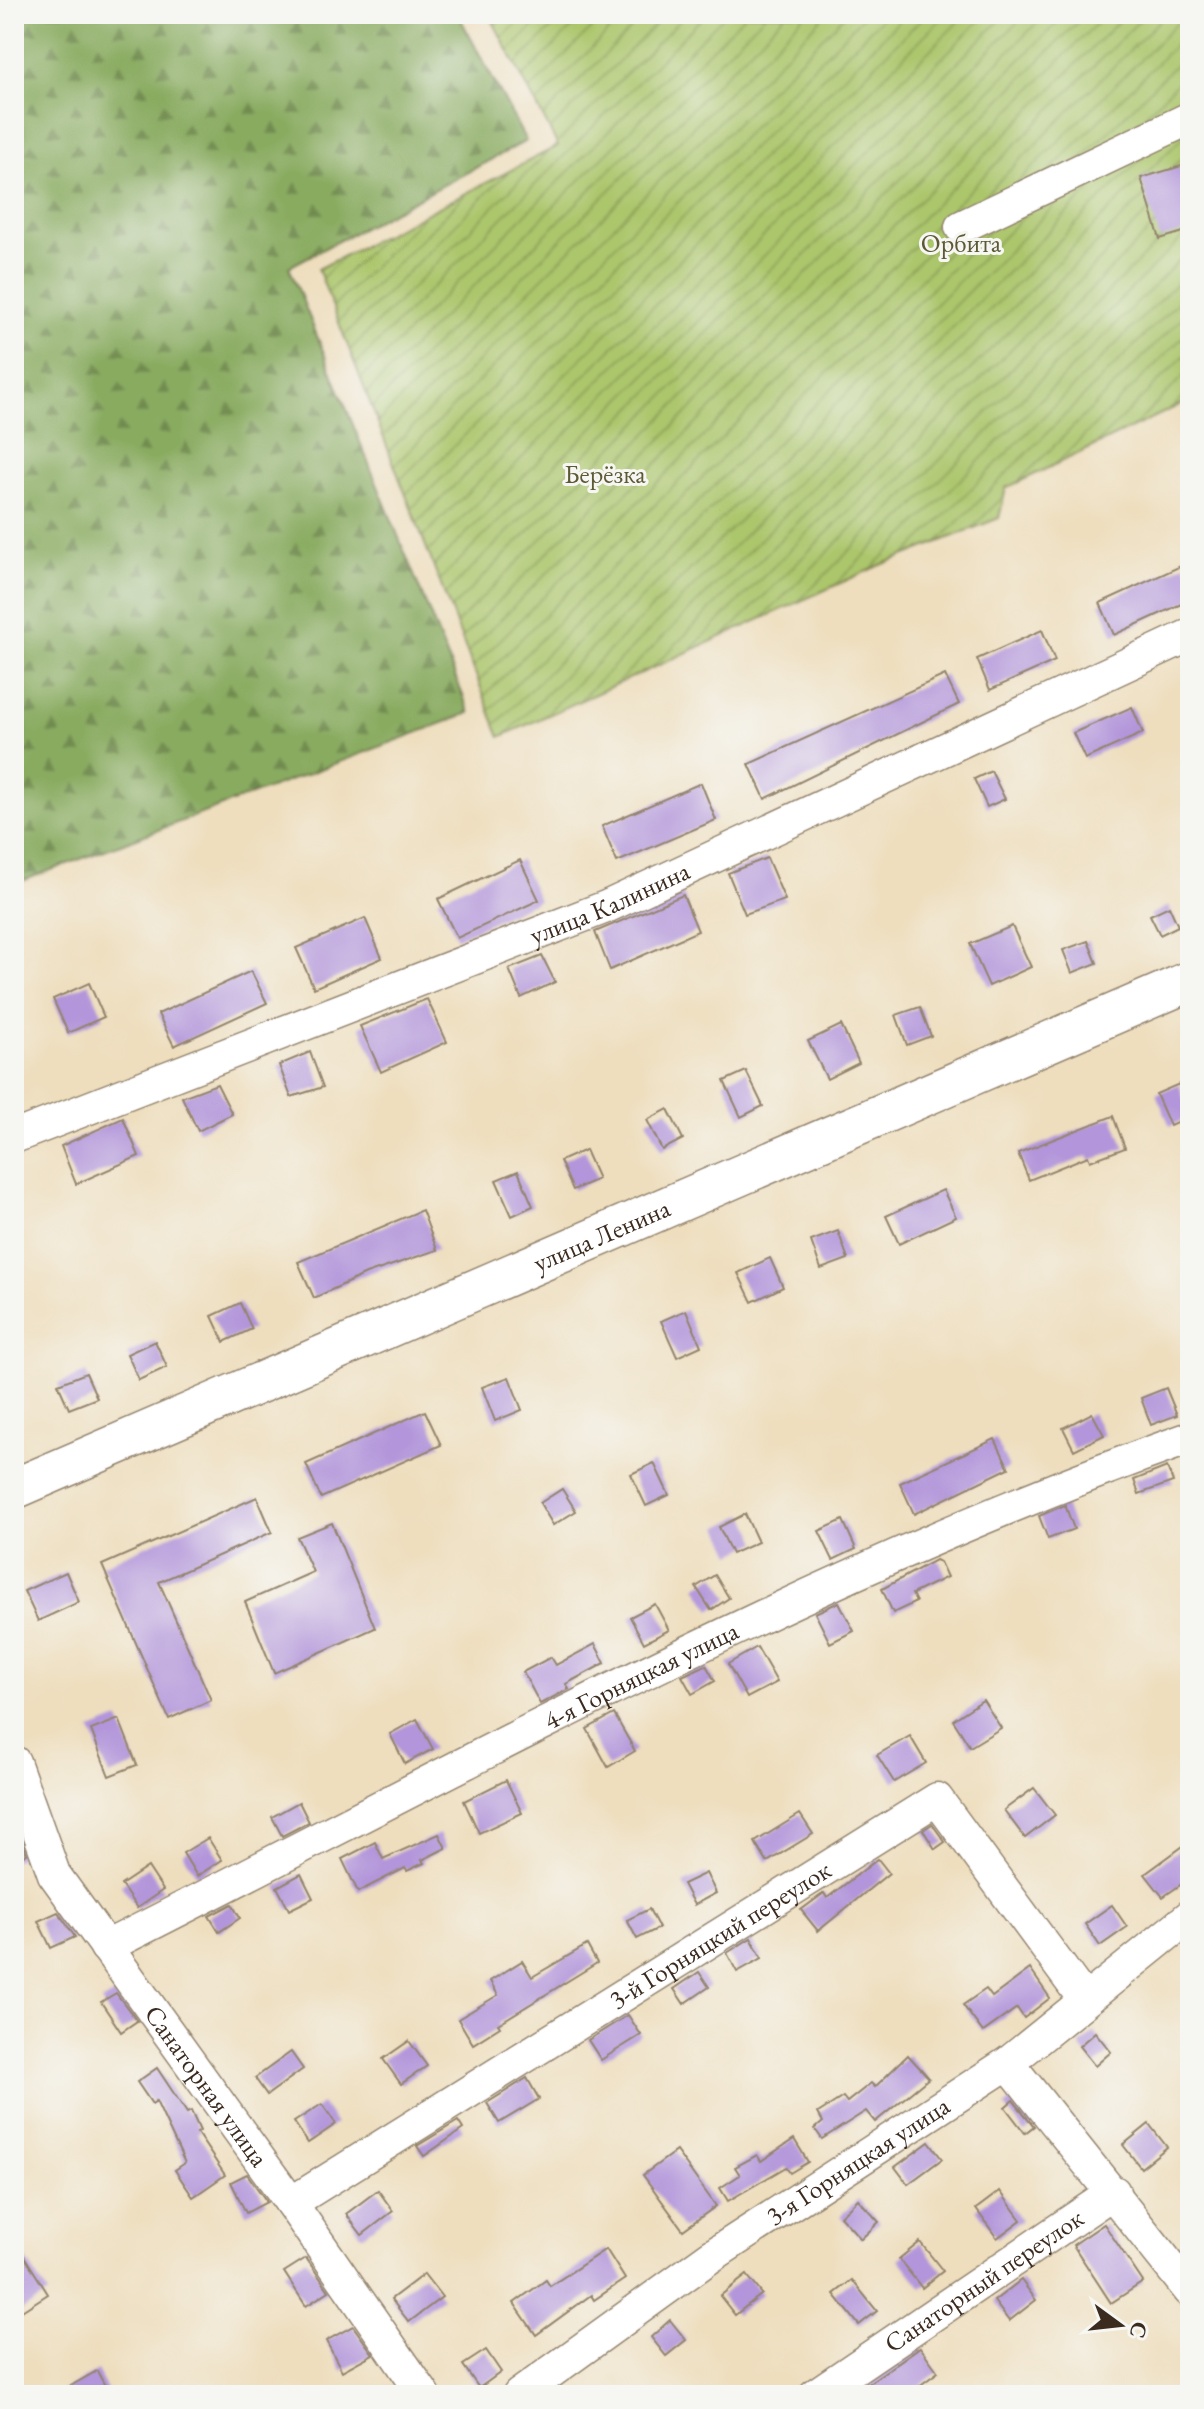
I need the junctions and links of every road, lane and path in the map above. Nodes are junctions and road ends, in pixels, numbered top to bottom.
1 (1190, 118) edge
2 (961, 227) dead end
3 (1190, 635) edge
4 (1190, 981) edge
5 (14, 1137) edge
6 (1190, 1438) edge
7 (14, 1489) edge
8 (14, 1762) edge
9 (1190, 1916) edge
10 (106, 1947) junction
11 (1084, 1999) junction
12 (1008, 2063) junction
13 (1114, 2192) junction
14 (291, 2203) junction
15 (1184, 2273) edge
16 (424, 2395) edge
17 (519, 2395) edge
18 (815, 2395) edge

1 - 2 street
3 - 5 street, улица Калинина
4 - 7 main road, улица Ленина
6 - 10 street, 4-я Горняцкая улица
8 - 10 street, Санаторная улица
9 - 11 street, 3-я Горняцкая улица
10 - 14 street, Санаторная улица
11 - 12 street, 3-я Горняцкая улица
11 - 14 street, 3-й Горняцкий переулок
12 - 13 street
12 - 17 street, 3-я Горняцкая улица
13 - 15 street
13 - 18 street, Санаторный переулок
14 - 16 street, Санаторная улица

